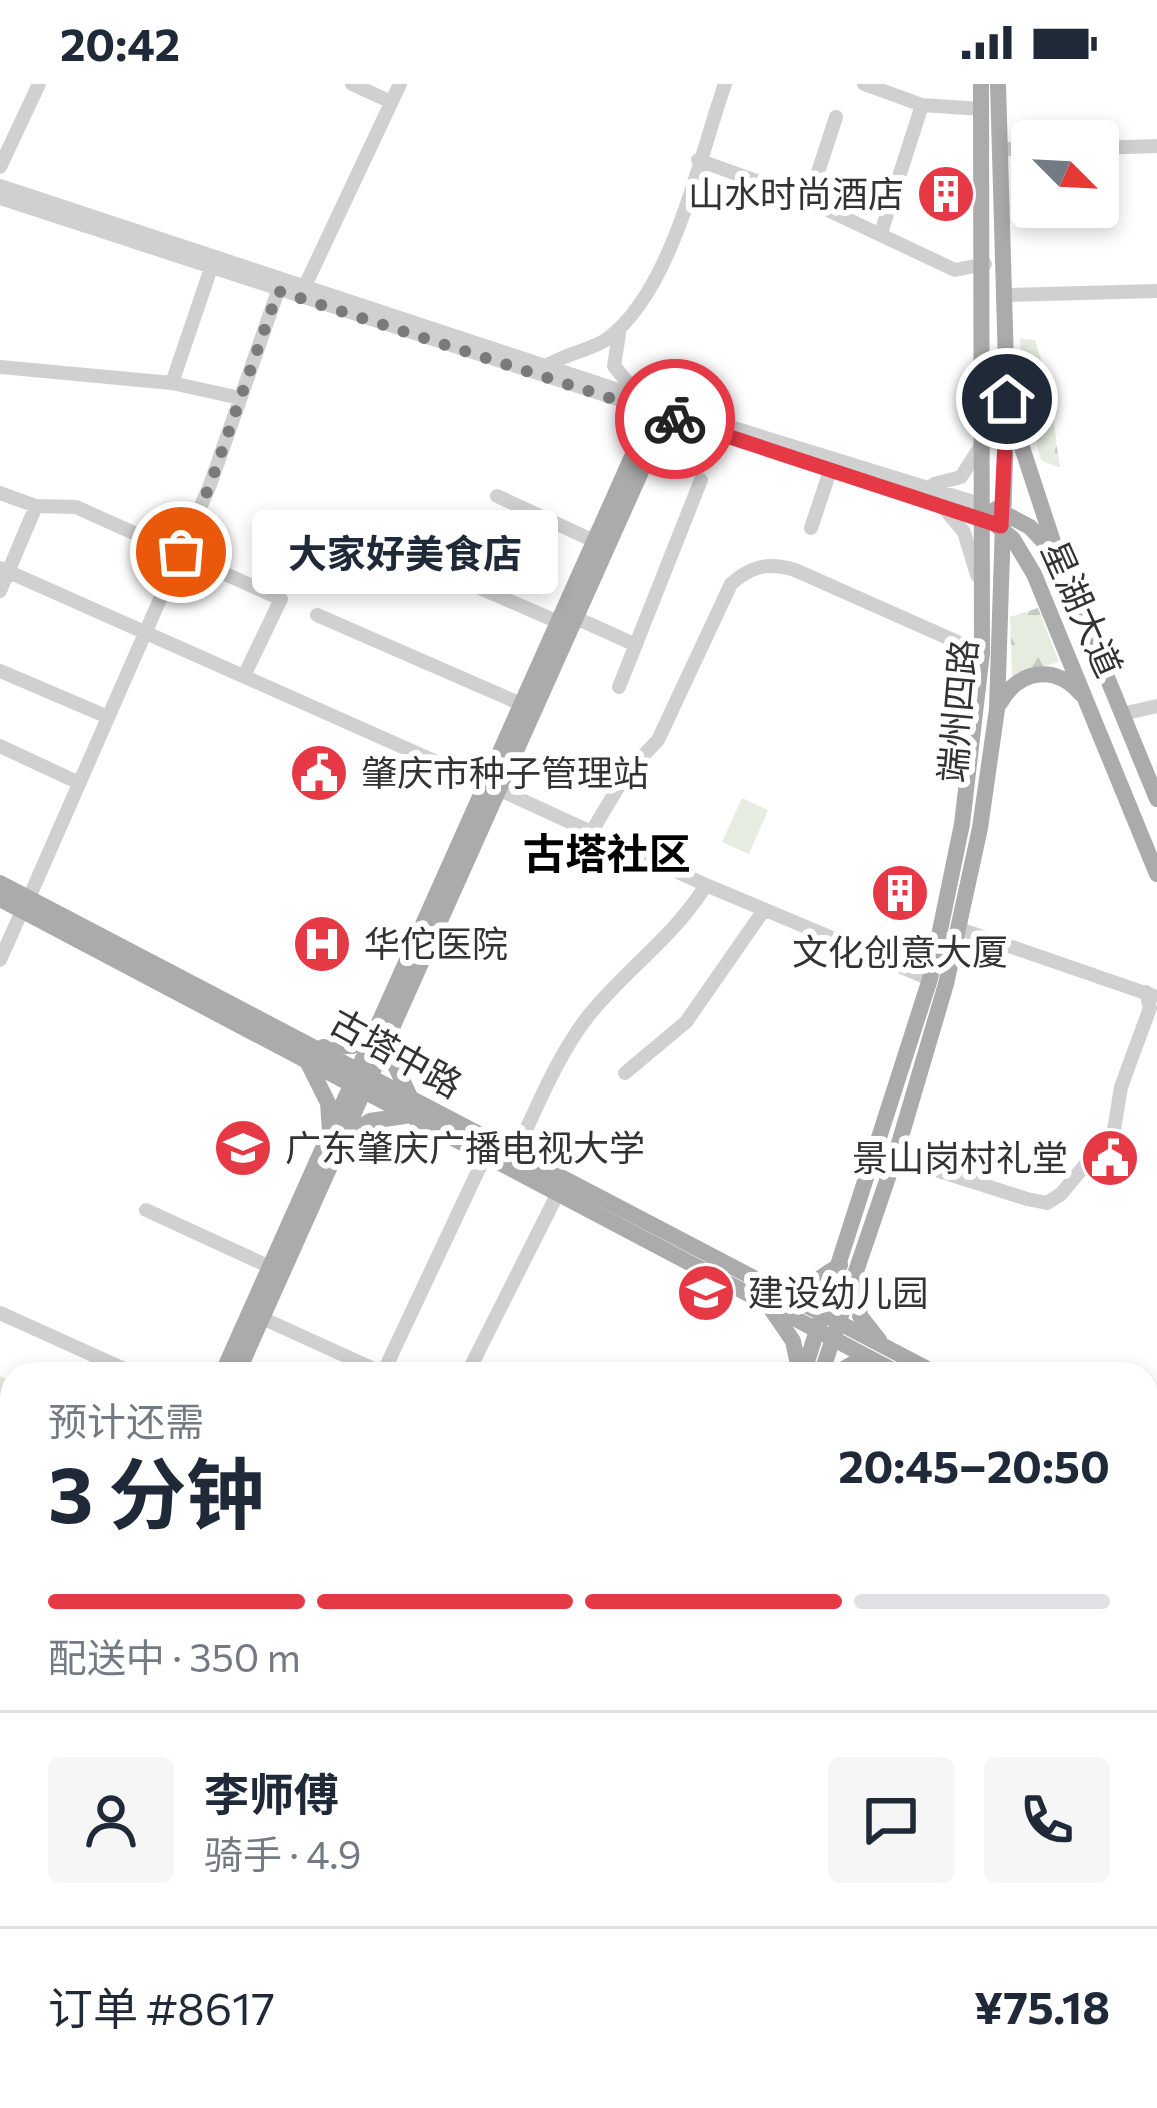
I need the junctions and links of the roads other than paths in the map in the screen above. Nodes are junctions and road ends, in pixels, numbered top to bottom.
1 (39, 84) edge
2 (352, 84) edge
3 (400, 84) edge
4 (725, 84) edge
5 (864, 84) edge
6 (981, 84) edge
7 (998, 84) edge
8 (392, 102) junction
9 (922, 105) junction
10 (981, 110) junction
11 (836, 117) dead end
12 (1157, 146) edge
13 (1119, 147) edge
14 (1000, 149) junction
15 (1011, 149) edge
16 (698, 160) junction
17 (0, 166) edge
18 (0, 186) edge
19 (0, 198) edge
20 (809, 200) junction
21 (881, 233) junction
22 (985, 264) junction
23 (211, 268) junction
24 (304, 288) junction
25 (278, 291) junction
26 (1157, 291) edge
27 (1004, 295) junction
28 (623, 324) junction
29 (548, 365) junction
30 (0, 367) edge
31 (172, 383) junction
32 (240, 398) junction
33 (1007, 399) junction
34 (653, 408) junction
35 (985, 438) junction
36 (1006, 438) junction
37 (831, 468) junction
38 (701, 479) dead end
39 (923, 485) junction
40 (0, 493) edge
41 (496, 496) dead end
42 (938, 502) junction
43 (36, 506) junction
44 (992, 515) junction
45 (811, 528) dead end
46 (594, 541) junction
47 (181, 552) junction
48 (400, 553) dead end
49 (1056, 555) junction
50 (1029, 564) junction
51 (4, 570) edge
52 (980, 588) junction
53 (0, 591) edge
54 (317, 615) dead end
55 (990, 618) junction
56 (567, 620) junction
57 (146, 632) junction
58 (636, 645) junction
59 (982, 653) junction
60 (0, 670) edge
61 (244, 676) junction
62 (619, 687) dead end
63 (521, 704) junction
64 (1090, 706) junction
65 (1157, 706) edge
66 (997, 709) junction
67 (1122, 713) junction
68 (108, 717) junction
69 (0, 746) edge
70 (79, 783) junction
71 (492, 787) junction
72 (1157, 800) edge
73 (592, 831) junction
74 (1157, 874) edge
75 (0, 883) edge
76 (706, 885) junction
77 (0, 899) edge
78 (25, 905) junction
79 (764, 910) junction
80 (960, 929) junction
81 (0, 960) edge
82 (930, 979) junction
83 (1154, 994) edge
84 (389, 1021) junction
85 (312, 1053) junction
86 (625, 1073) dead end
87 (362, 1082) junction
88 (905, 1093) junction
89 (409, 1109) junction
90 (337, 1137) junction
91 (514, 1154) junction
92 (485, 1156) junction
93 (895, 1156) junction
94 (558, 1193) junction
95 (146, 1210) dead end
96 (704, 1259) junction
97 (270, 1267) junction
98 (849, 1267) junction
99 (773, 1295) junction
100 (0, 1313) edge
101 (262, 1318) junction
102 (828, 1326) junction
103 (887, 1359) junction
104 (108, 1362) edge
105 (227, 1362) edge
106 (242, 1362) edge
107 (358, 1362) edge
108 (390, 1362) edge
109 (473, 1362) edge
110 (799, 1362) edge
111 (808, 1362) edge
112 (823, 1362) edge
113 (862, 1362) edge
114 (890, 1362) edge
115 (897, 1362) edge

1 - 17 street
2 - 8 street
3 - 8 street
4 - 16 street
5 - 9 street
6 - 10 main road, 端州四路
7 - 14 main road, 端州四路
8 - 24 street
9 - 10 street
9 - 21 street
10 - 22 main road, 端州四路
11 - 20 street
12 - 13 street
14 - 15 street
14 - 27 main road, 端州四路
16 - 20 street
16 - 28 street
18 - 24 street
19 - 23 street
20 - 21 street
21 - 22 street
22 - 35 main road, 端州四路
23 - 25 street
23 - 31 street
24 - 29 street
25 - 32 street
25 - 34 street
26 - 27 street
27 - 33 main road, 端州四路
28 - 29 street
28 - 34 street
29 - 34 street
30 - 31 street
31 - 32 street
32 - 47 street
33 - 36 main road, 端州四路
33 - 49 main road, 星湖大道
34 - 37 street
34 - 39 street
34 - 46 main road
34 - 56 main road
35 - 36 main road
35 - 39 street
35 - 44 main road, 端州四路
36 - 44 main road, 端州四路
37 - 42 street
37 - 45 street
38 - 58 street
39 - 44 street
40 - 43 street
41 - 46 street
42 - 44 street
42 - 52 street
43 - 47 street
43 - 51 street
44 - 49 main road
44 - 50 main road, 星湖大道
44 - 52 main road, 端州四路
44 - 55 main road, 端州四路
46 - 56 main road
47 - 57 street
47 - 61 street
48 - 56 street
49 - 50 main road
49 - 67 main road, 星湖大道
50 - 64 main road, 星湖大道
51 - 53 street
51 - 57 street
52 - 55 main road, 端州四路
54 - 63 street
55 - 59 main road, 端州四路
55 - 66 main road, 端州四路
56 - 58 street
56 - 63 main road
56 - 71 main road
57 - 61 street
57 - 68 street
58 - 62 street
59 - 73 street
59 - 82 main road, 端州四路
60 - 68 street
61 - 71 street
63 - 71 main road
64 - 66 main road
64 - 74 main road, 星湖大道
65 - 67 street
66 - 80 main road, 端州四路
67 - 72 main road, 星湖大道
68 - 70 street
69 - 70 street
70 - 78 street
71 - 73 street
71 - 84 main road
73 - 76 street
75 - 78 main road, 古塔中路
76 - 79 street
76 - 91 street
77 - 78 main road, 古塔中路
78 - 81 street
78 - 85 main road, 古塔中路
79 - 82 street
79 - 86 street
80 - 83 street
80 - 88 main road, 端州四路
82 - 88 main road, 端州四路
83 - 93 street
84 - 85 main road
84 - 87 main road
84 - 89 main road
85 - 87 main road, 古塔中路
85 - 90 main road
87 - 89 main road, 古塔中路
87 - 90 main road
88 - 93 main road, 端州四路
88 - 98 main road, 端州四路
89 - 90 main road
89 - 91 main road, 古塔中路
89 - 92 main road, 古塔中路
90 - 97 main road
90 - 101 main road
91 - 96 main road, 古塔中路
92 - 94 main road, 古塔中路
92 - 108 street
93 - 98 main road, 端州四路
94 - 96 main road, 古塔中路
94 - 109 street
95 - 97 street
96 - 99 main road, 古塔中路
97 - 105 main road
98 - 99 main road
98 - 102 main road, 端州四路
98 - 103 main road
99 - 102 main road, 古塔中路
99 - 110 main road
100 - 104 street
101 - 106 main road
101 - 107 street
102 - 103 main road, 古塔中路
102 - 111 main road
102 - 112 main road
103 - 113 main road
103 - 114 main road
103 - 115 main road

